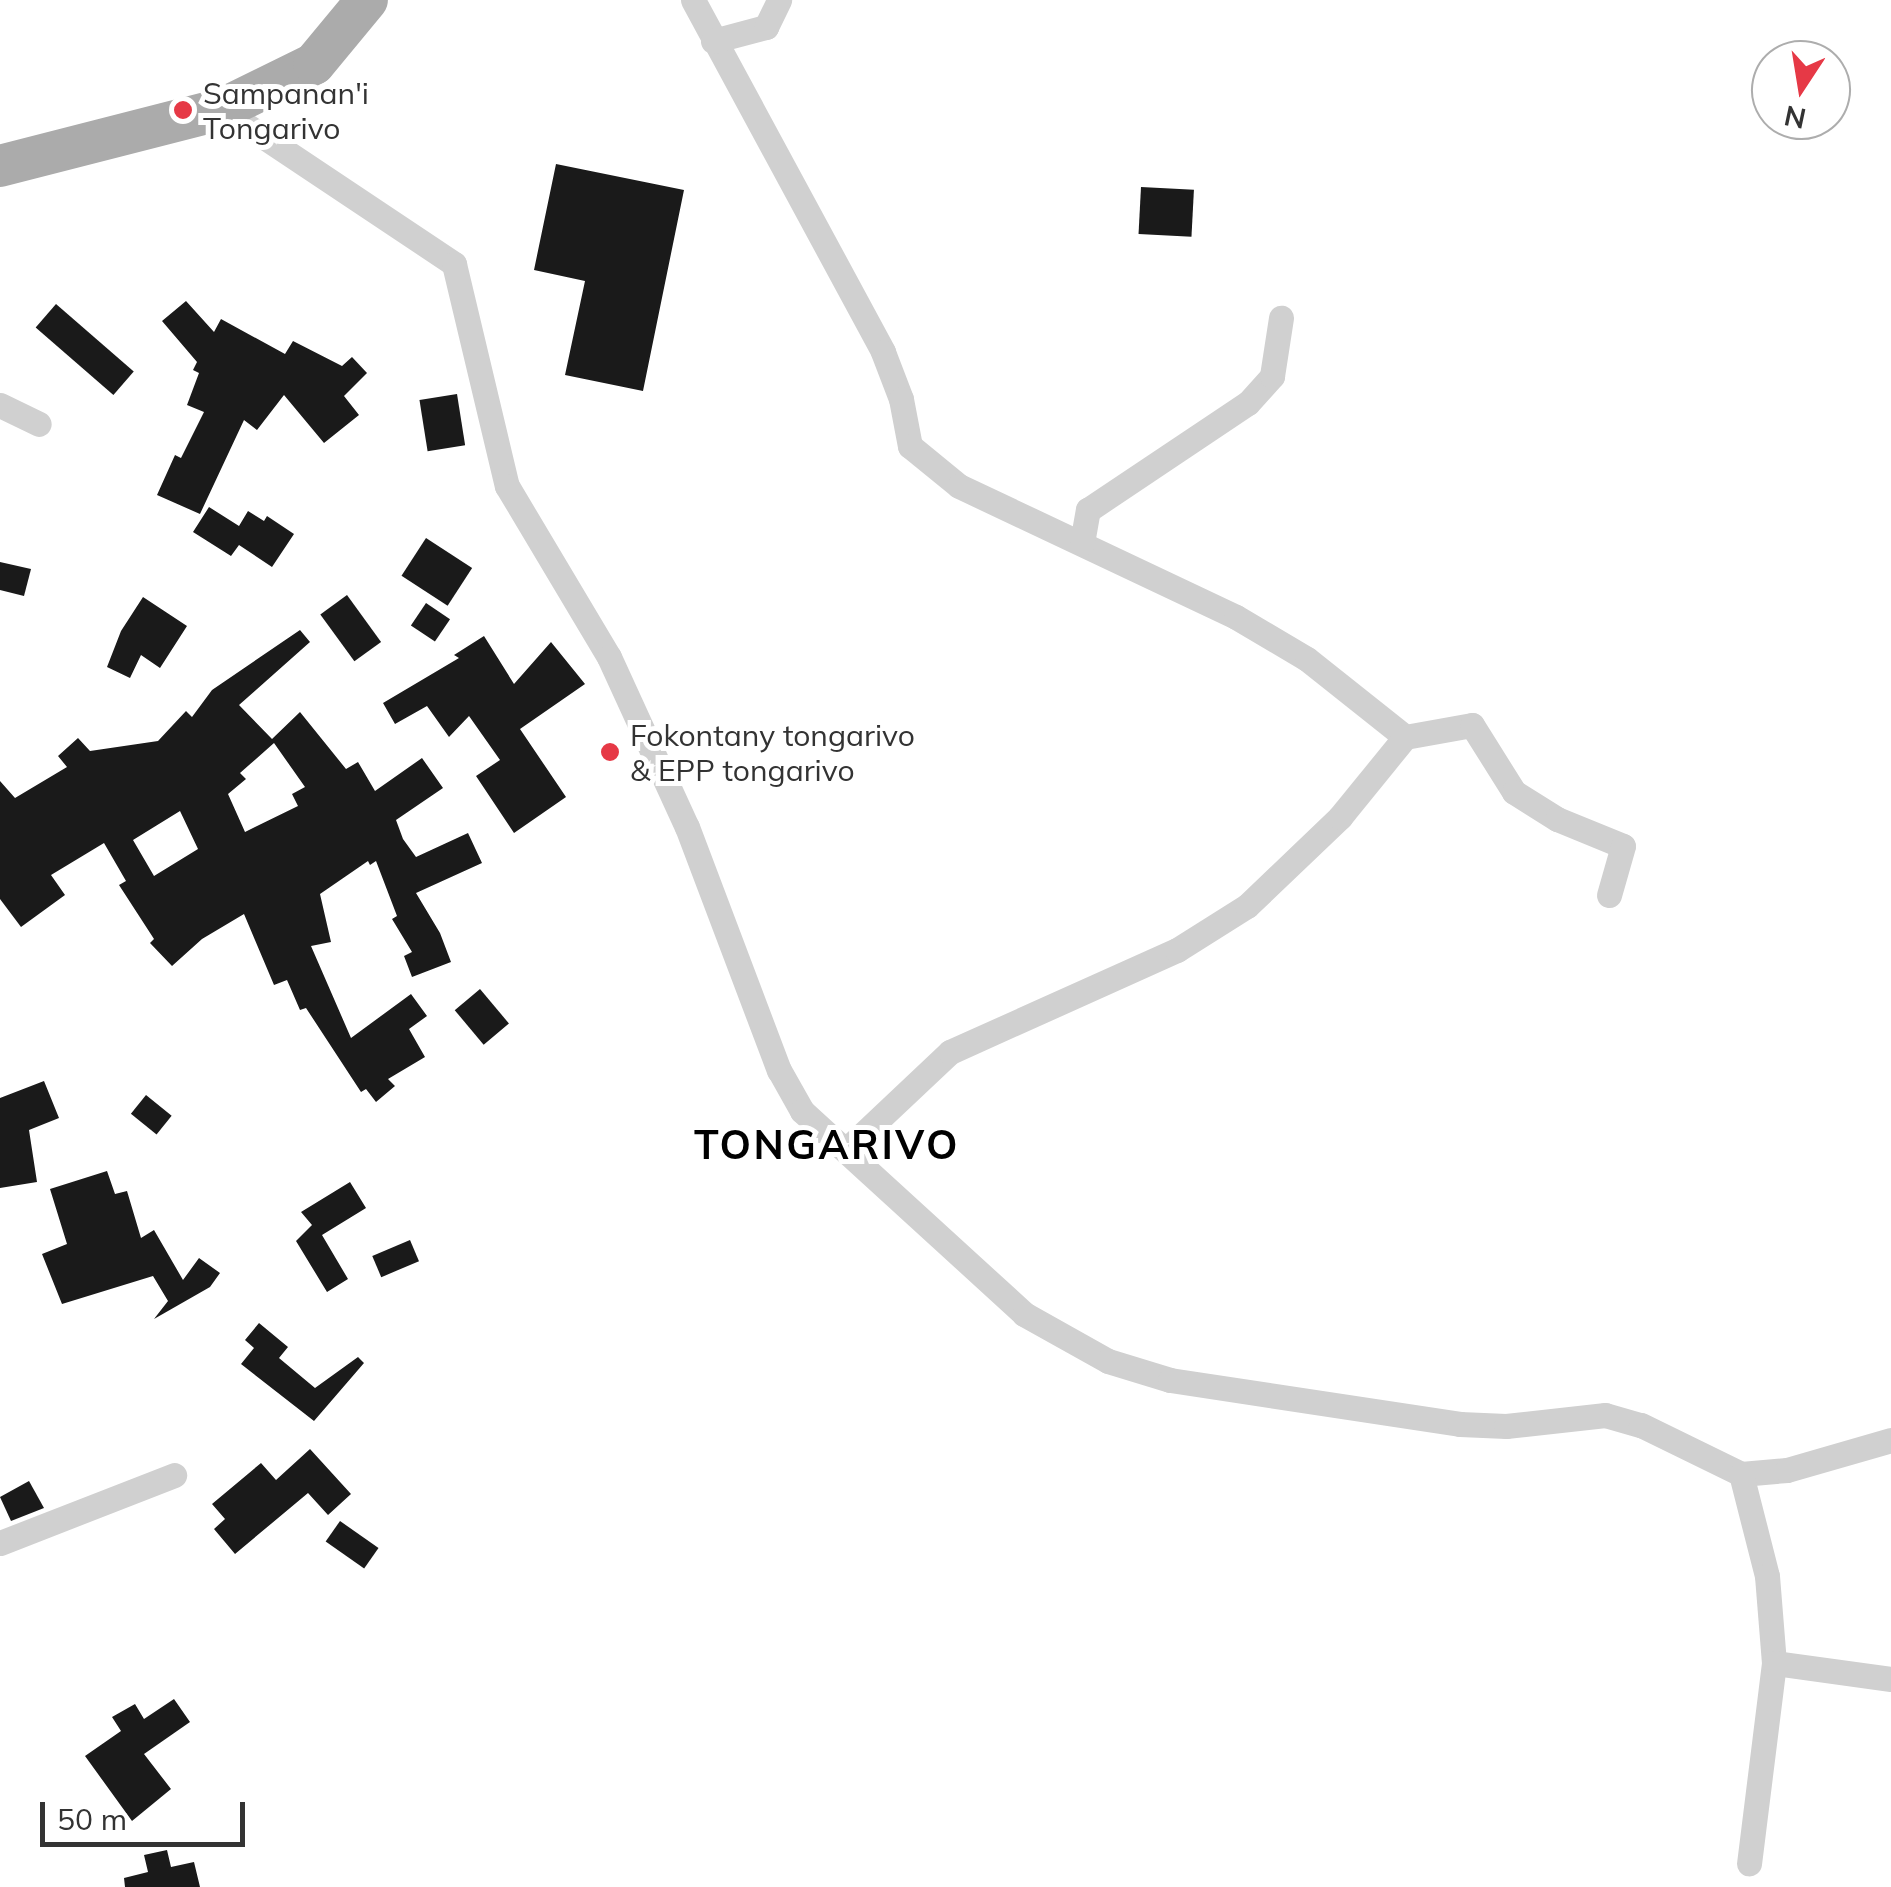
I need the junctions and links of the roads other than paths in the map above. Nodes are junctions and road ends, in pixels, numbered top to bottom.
1 (367, 0) edge
2 (693, 0) edge
3 (778, 0) edge
4 (713, 41) junction
5 (222, 109) junction
6 (0, 166) edge
7 (1281, 318) dead end
8 (0, 404) edge
9 (39, 424) dead end
10 (1082, 543) junction
11 (1404, 737) junction
12 (1609, 895) dead end
13 (846, 1150) junction
14 (1891, 1440) edge
15 (1741, 1474) junction
16 (174, 1475) dead end
17 (0, 1543) edge
18 (1774, 1662) junction
19 (1891, 1679) edge
20 (1749, 1863) dead end

1 - 5 main road
2 - 4 street
3 - 4 street
4 - 10 street
5 - 6 main road
5 - 13 street
7 - 10 street
8 - 9 street
10 - 11 street
11 - 12 street
11 - 13 street
13 - 15 street
14 - 15 street
15 - 18 street
16 - 17 street
18 - 19 street
18 - 20 street

